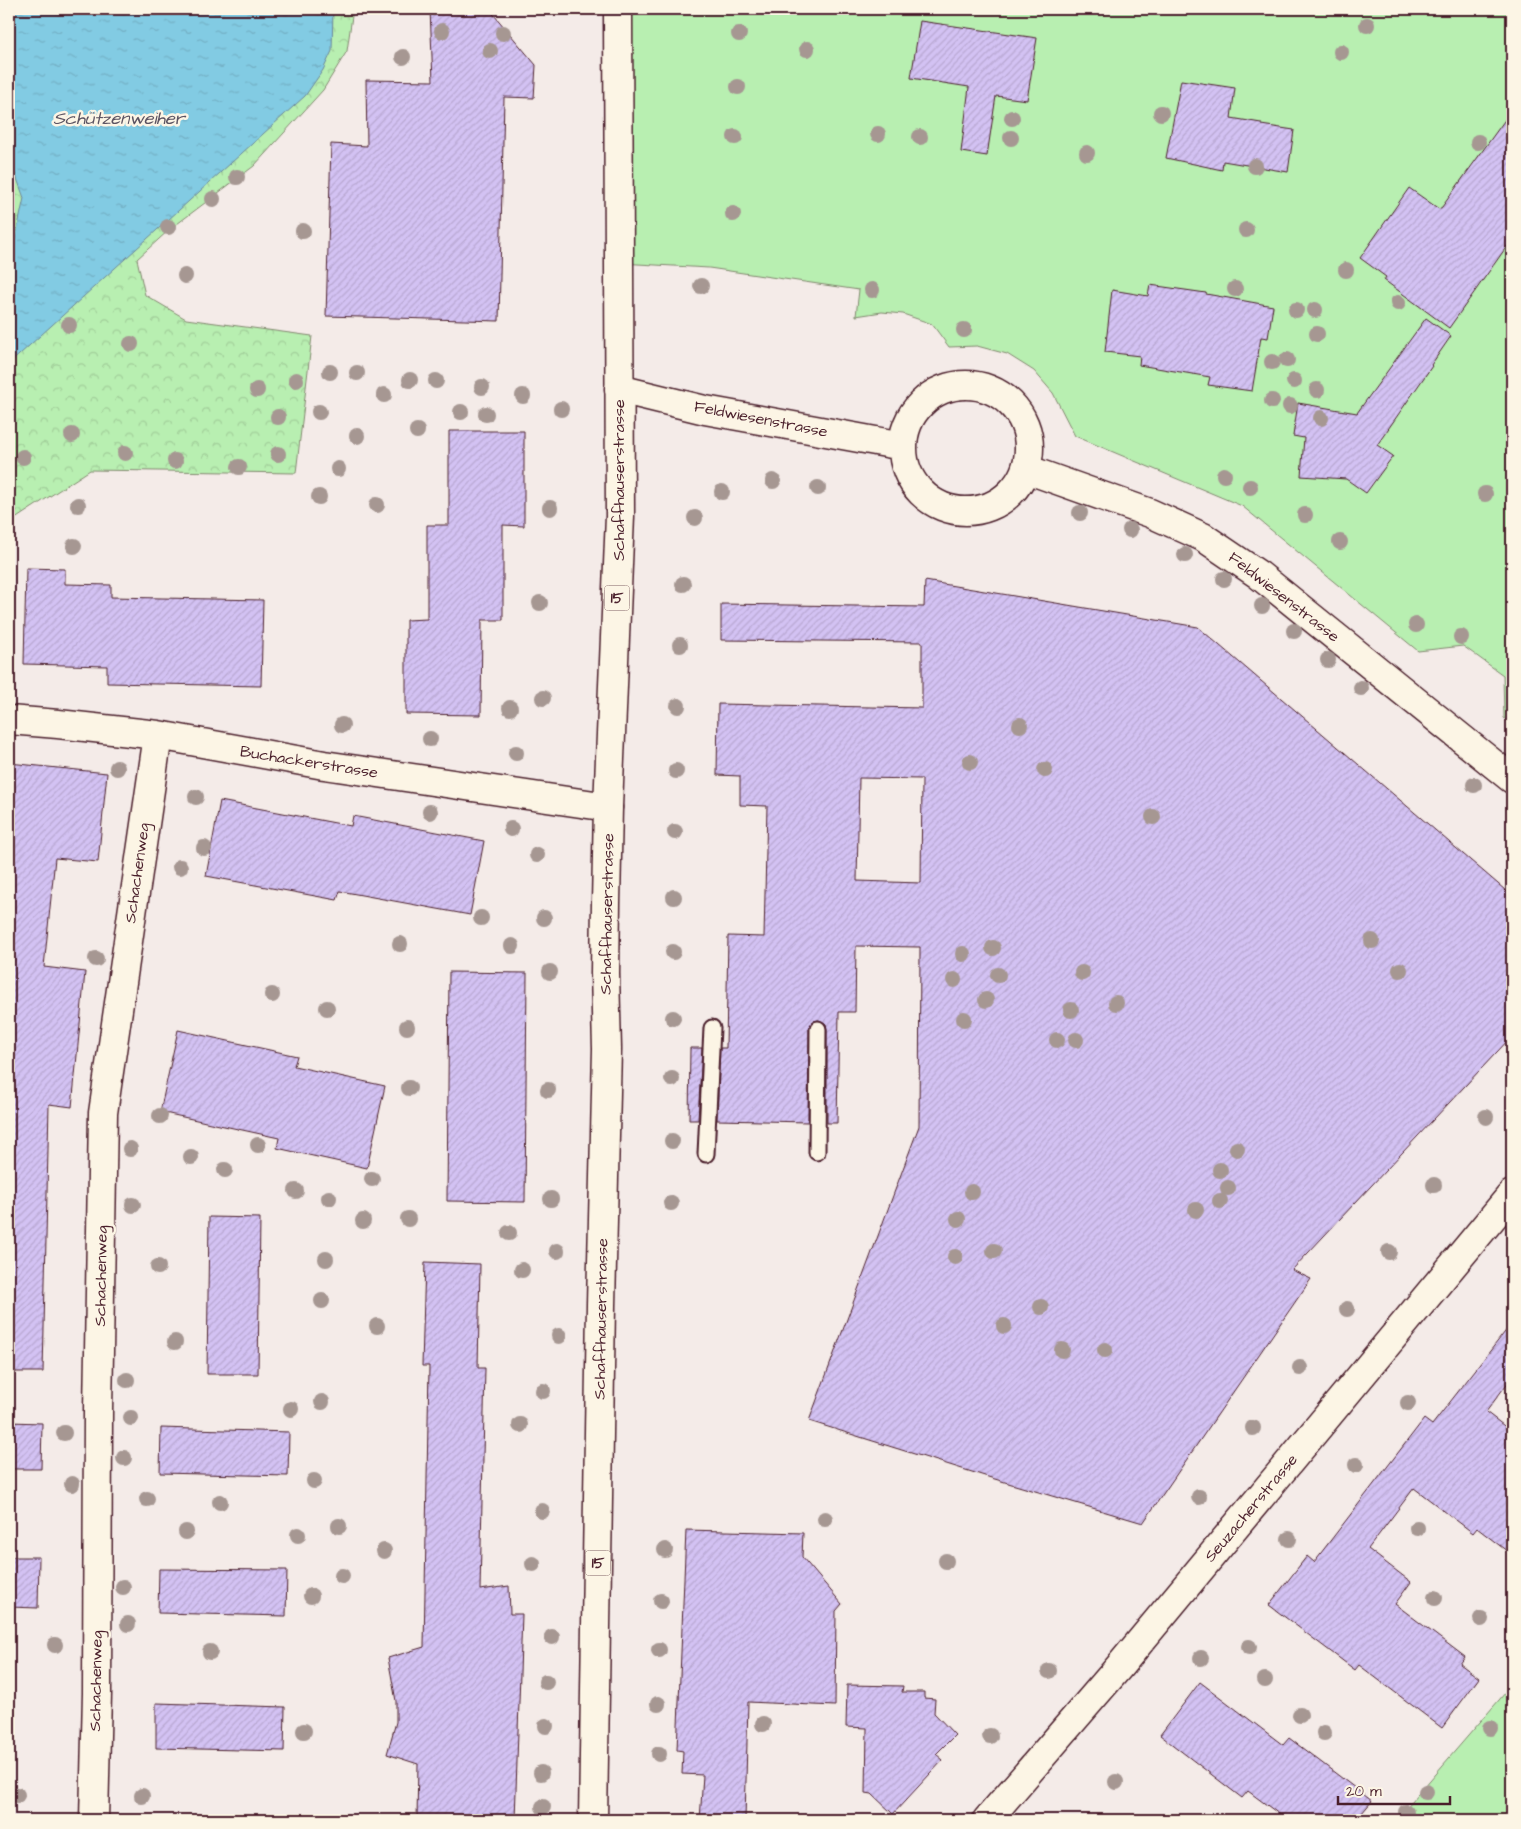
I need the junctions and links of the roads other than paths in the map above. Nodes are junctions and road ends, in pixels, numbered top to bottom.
1 (618, 9) edge
2 (619, 389) junction
3 (904, 446) junction
4 (1026, 469) junction
5 (9, 720) edge
6 (158, 735) junction
7 (1512, 779) edge
8 (608, 807) junction
9 (712, 1028) dead end
10 (818, 1029) dead end
11 (816, 1152) dead end
12 (706, 1154) dead end
13 (1512, 1194) edge
14 (94, 1820) edge
15 (593, 1820) edge
16 (987, 1820) edge

1 - 2 street, Schaffhauserstrasse / 15
2 - 3 street, Feldwiesenstrasse
2 - 8 street, Schaffhauserstrasse / 15
3 - 4 street
3 - 4 street
4 - 7 street, Feldwiesenstrasse
5 - 6 street, Buchackerstrasse
6 - 8 street, Buchackerstrasse
6 - 14 street, Schachenweg
8 - 15 street, Schaffhauserstrasse / 15
9 - 12 lane
10 - 11 lane
13 - 16 street, Seuzacherstrasse

